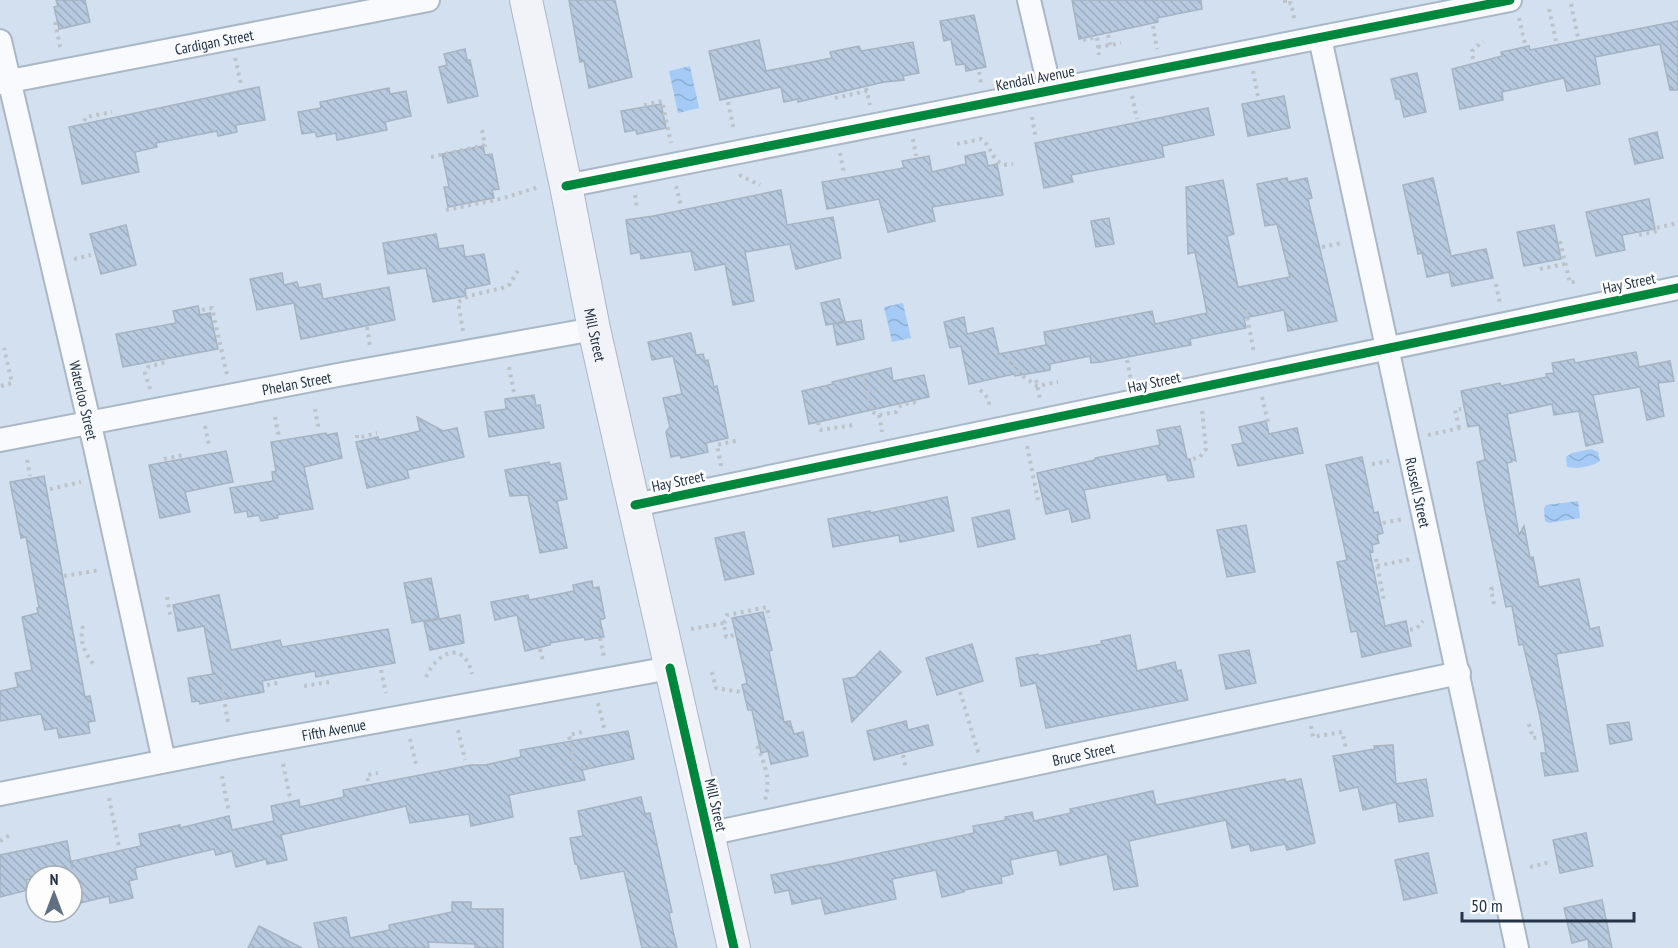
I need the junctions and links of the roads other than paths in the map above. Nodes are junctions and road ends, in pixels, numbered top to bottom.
1 (428, 0) edge
2 (526, 0) edge
3 (1029, 0) edge
4 (1514, 7) edge
5 (1320, 38) junction
6 (0, 41) edge
7 (5, 82) edge
8 (1050, 90) junction
9 (553, 186) junction
10 (1678, 288) edge
11 (594, 328) junction
12 (1386, 350) junction
13 (89, 423) junction
14 (0, 440) edge
15 (635, 505) junction
16 (670, 668) junction
17 (1459, 674) junction
18 (164, 761) junction
19 (0, 794) edge
20 (708, 834) junction
21 (734, 948) edge
22 (1516, 948) edge

1 - 7 street, Cardigan Street
2 - 9 main road, Mill Street
3 - 8 street
4 - 5 street, Kendall Avenue
5 - 8 street, Kendall Avenue
5 - 12 street, Russell Street
6 - 7 street, Waterloo Street
7 - 13 street, Waterloo Street
8 - 9 street, Kendall Avenue
9 - 11 main road, Mill Street
10 - 12 street, Hay Street
11 - 13 street, Phelan Street
11 - 15 main road, Mill Street
12 - 15 street, Hay Street
12 - 17 street, Russell Street
13 - 14 street, Phelan Street
13 - 18 street, Waterloo Street
15 - 16 main road, Mill Street
16 - 18 street, Fifth Avenue
16 - 20 main road, Mill Street
17 - 20 street, Bruce Street
17 - 22 street, Russell Street
18 - 19 street, Fifth Avenue
20 - 21 main road, Mill Street

